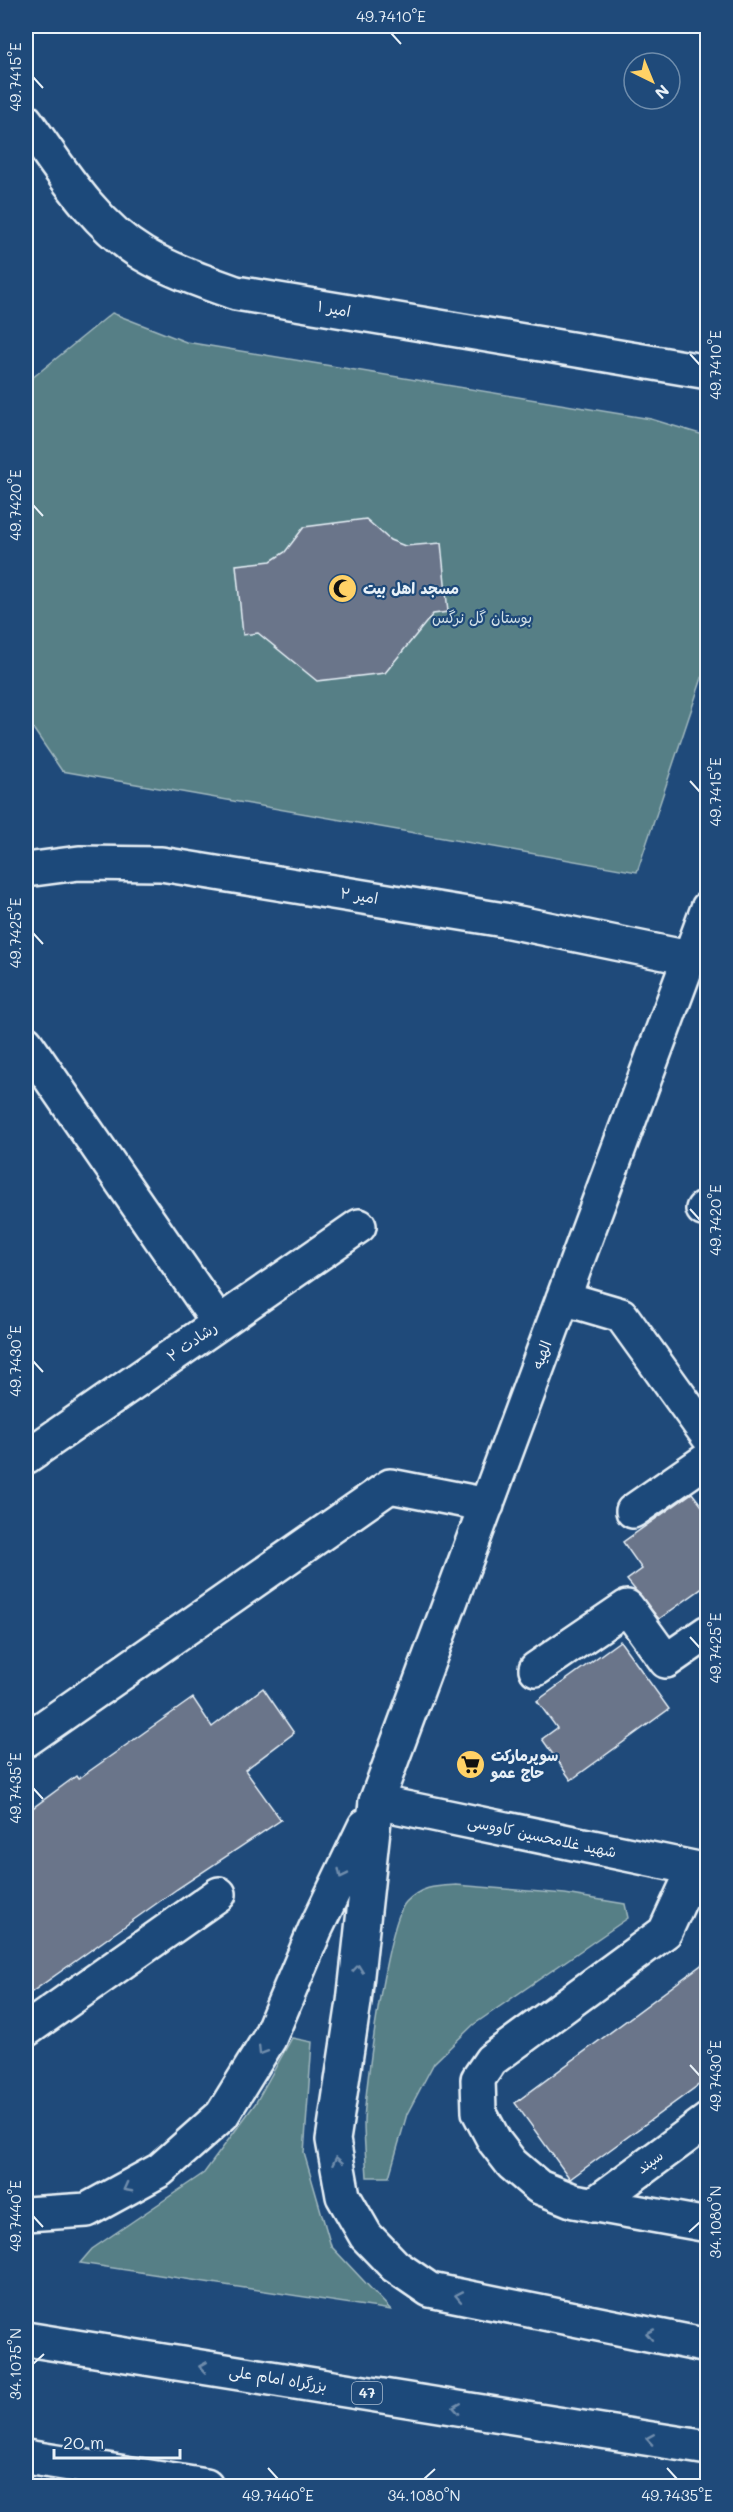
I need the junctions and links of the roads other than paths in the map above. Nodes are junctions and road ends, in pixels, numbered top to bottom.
1 (26, 121) edge
2 (708, 372) edge
3 (26, 870) edge
4 (708, 908) edge
5 (689, 958) junction
6 (26, 1042) edge
7 (358, 1226) dead end
8 (563, 1298) junction
9 (219, 1323) junction
10 (702, 1417) edge
11 (26, 1457) edge
12 (708, 1458) edge
13 (487, 1505) junction
14 (633, 1511) dead end
15 (708, 1632) edge
16 (536, 1669) dead end
17 (26, 1740) edge
18 (376, 1802) junction
19 (701, 1870) edge
20 (219, 1894) dead end
21 (26, 2030) edge
22 (708, 2120) edge
23 (593, 2205) junction
24 (26, 2214) edge
25 (708, 2225) edge
26 (26, 2339) edge
27 (708, 2346) edge
28 (708, 2448) edge
29 (26, 2457) edge
30 (206, 2487) edge

1 - 2 main road, امیر ۱
3 - 5 main road, امیر ۲
4 - 5 main road, الهیه
5 - 8 main road, الهیه
6 - 9 main road
7 - 9 main road, رشادت ۲
8 - 10 main road
8 - 13 main road, الهیه
9 - 11 main road, رشادت ۲
12 - 14 main road
13 - 17 main road
13 - 18 main road, الهیه
15 - 16 main road
18 - 19 main road, شهید غلامحسین کاووسی
18 -> 24 main road
27 -> 18 main road
19 - 23 main road
20 - 21 main road
22 - 23 main road, سپند
23 - 25 main road
28 -> 26 main road, بزرگراه امام علی / 47
29 - 30 main road

